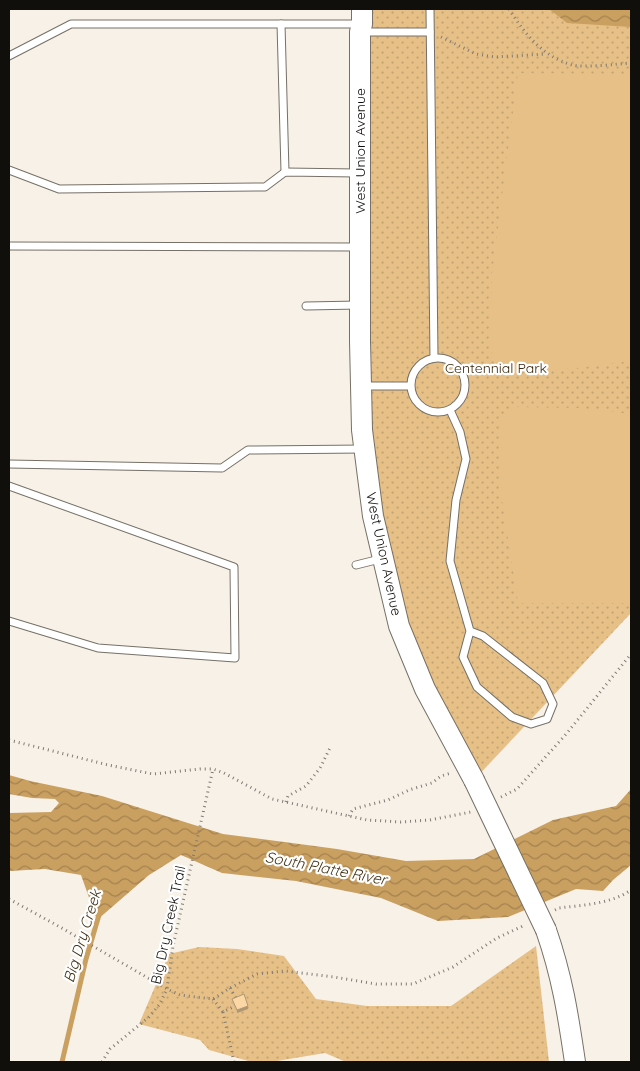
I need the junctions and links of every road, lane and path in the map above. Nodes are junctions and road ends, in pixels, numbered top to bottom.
1 (430, 9) edge
2 (509, 9) edge
3 (361, 22) edge
4 (281, 24) junction
5 (430, 32) junction
6 (546, 54) junction
7 (9, 56) edge
8 (631, 63) edge
9 (9, 170) edge
10 (285, 172) junction
11 (360, 173) junction
12 (9, 246) edge
13 (360, 247) junction
14 (360, 305) junction
15 (306, 306) dead end
16 (434, 358) junction
17 (361, 386) junction
18 (410, 386) junction
19 (450, 410) junction
20 (364, 449) junction
21 (9, 464) edge
22 (9, 486) edge
23 (383, 558) junction
24 (356, 565) dead end
25 (9, 621) edge
26 (470, 631) junction
27 (631, 654) edge
28 (9, 740) edge
29 (330, 748) dead end
30 (213, 769) junction
31 (454, 772) dead end
32 (500, 797) dead end
33 (286, 802) junction
34 (476, 809) dead end
35 (349, 816) junction
36 (631, 890) edge
37 (9, 900) edge
38 (543, 921) junction
39 (230, 988) junction
40 (167, 989) junction
41 (213, 999) junction
42 (223, 1012) junction
43 (102, 1062) edge
44 (234, 1062) edge
45 (575, 1062) edge

1 - 5 lane
2 - 6 path
3 - 4 lane
3 - 5 lane
3 - 11 street, West Union Avenue
4 - 7 lane
4 - 10 lane
5 - 6 path
5 - 16 lane
6 - 8 path
9 - 10 lane
10 - 11 lane
11 - 13 street, West Union Avenue
12 - 13 lane
13 - 14 street, West Union Avenue
14 - 15 lane
14 - 17 street, West Union Avenue
16 - 18 lane
16 - 19 lane
17 - 18 lane
17 - 20 street, West Union Avenue
18 - 19 lane
19 - 26 lane
20 - 21 lane
20 - 23 street, West Union Avenue
22 - 25 lane
23 - 24 lane
23 - 38 street, West Union Avenue, bridge
26 - 26 lane
27 - 32 path
28 - 30 path
29 - 33 path
30 - 33 path
30 - 40 path, Big Dry Creek Trail
31 - 35 path
33 - 35 path
34 - 35 path
36 - 38 path
37 - 40 path
38 - 39 path
38 - 45 street, West Union Avenue
39 - 41 path
39 - 42 path
40 - 41 path
40 - 43 path, Big Dry Creek Trail
41 - 42 path
42 - 44 path

